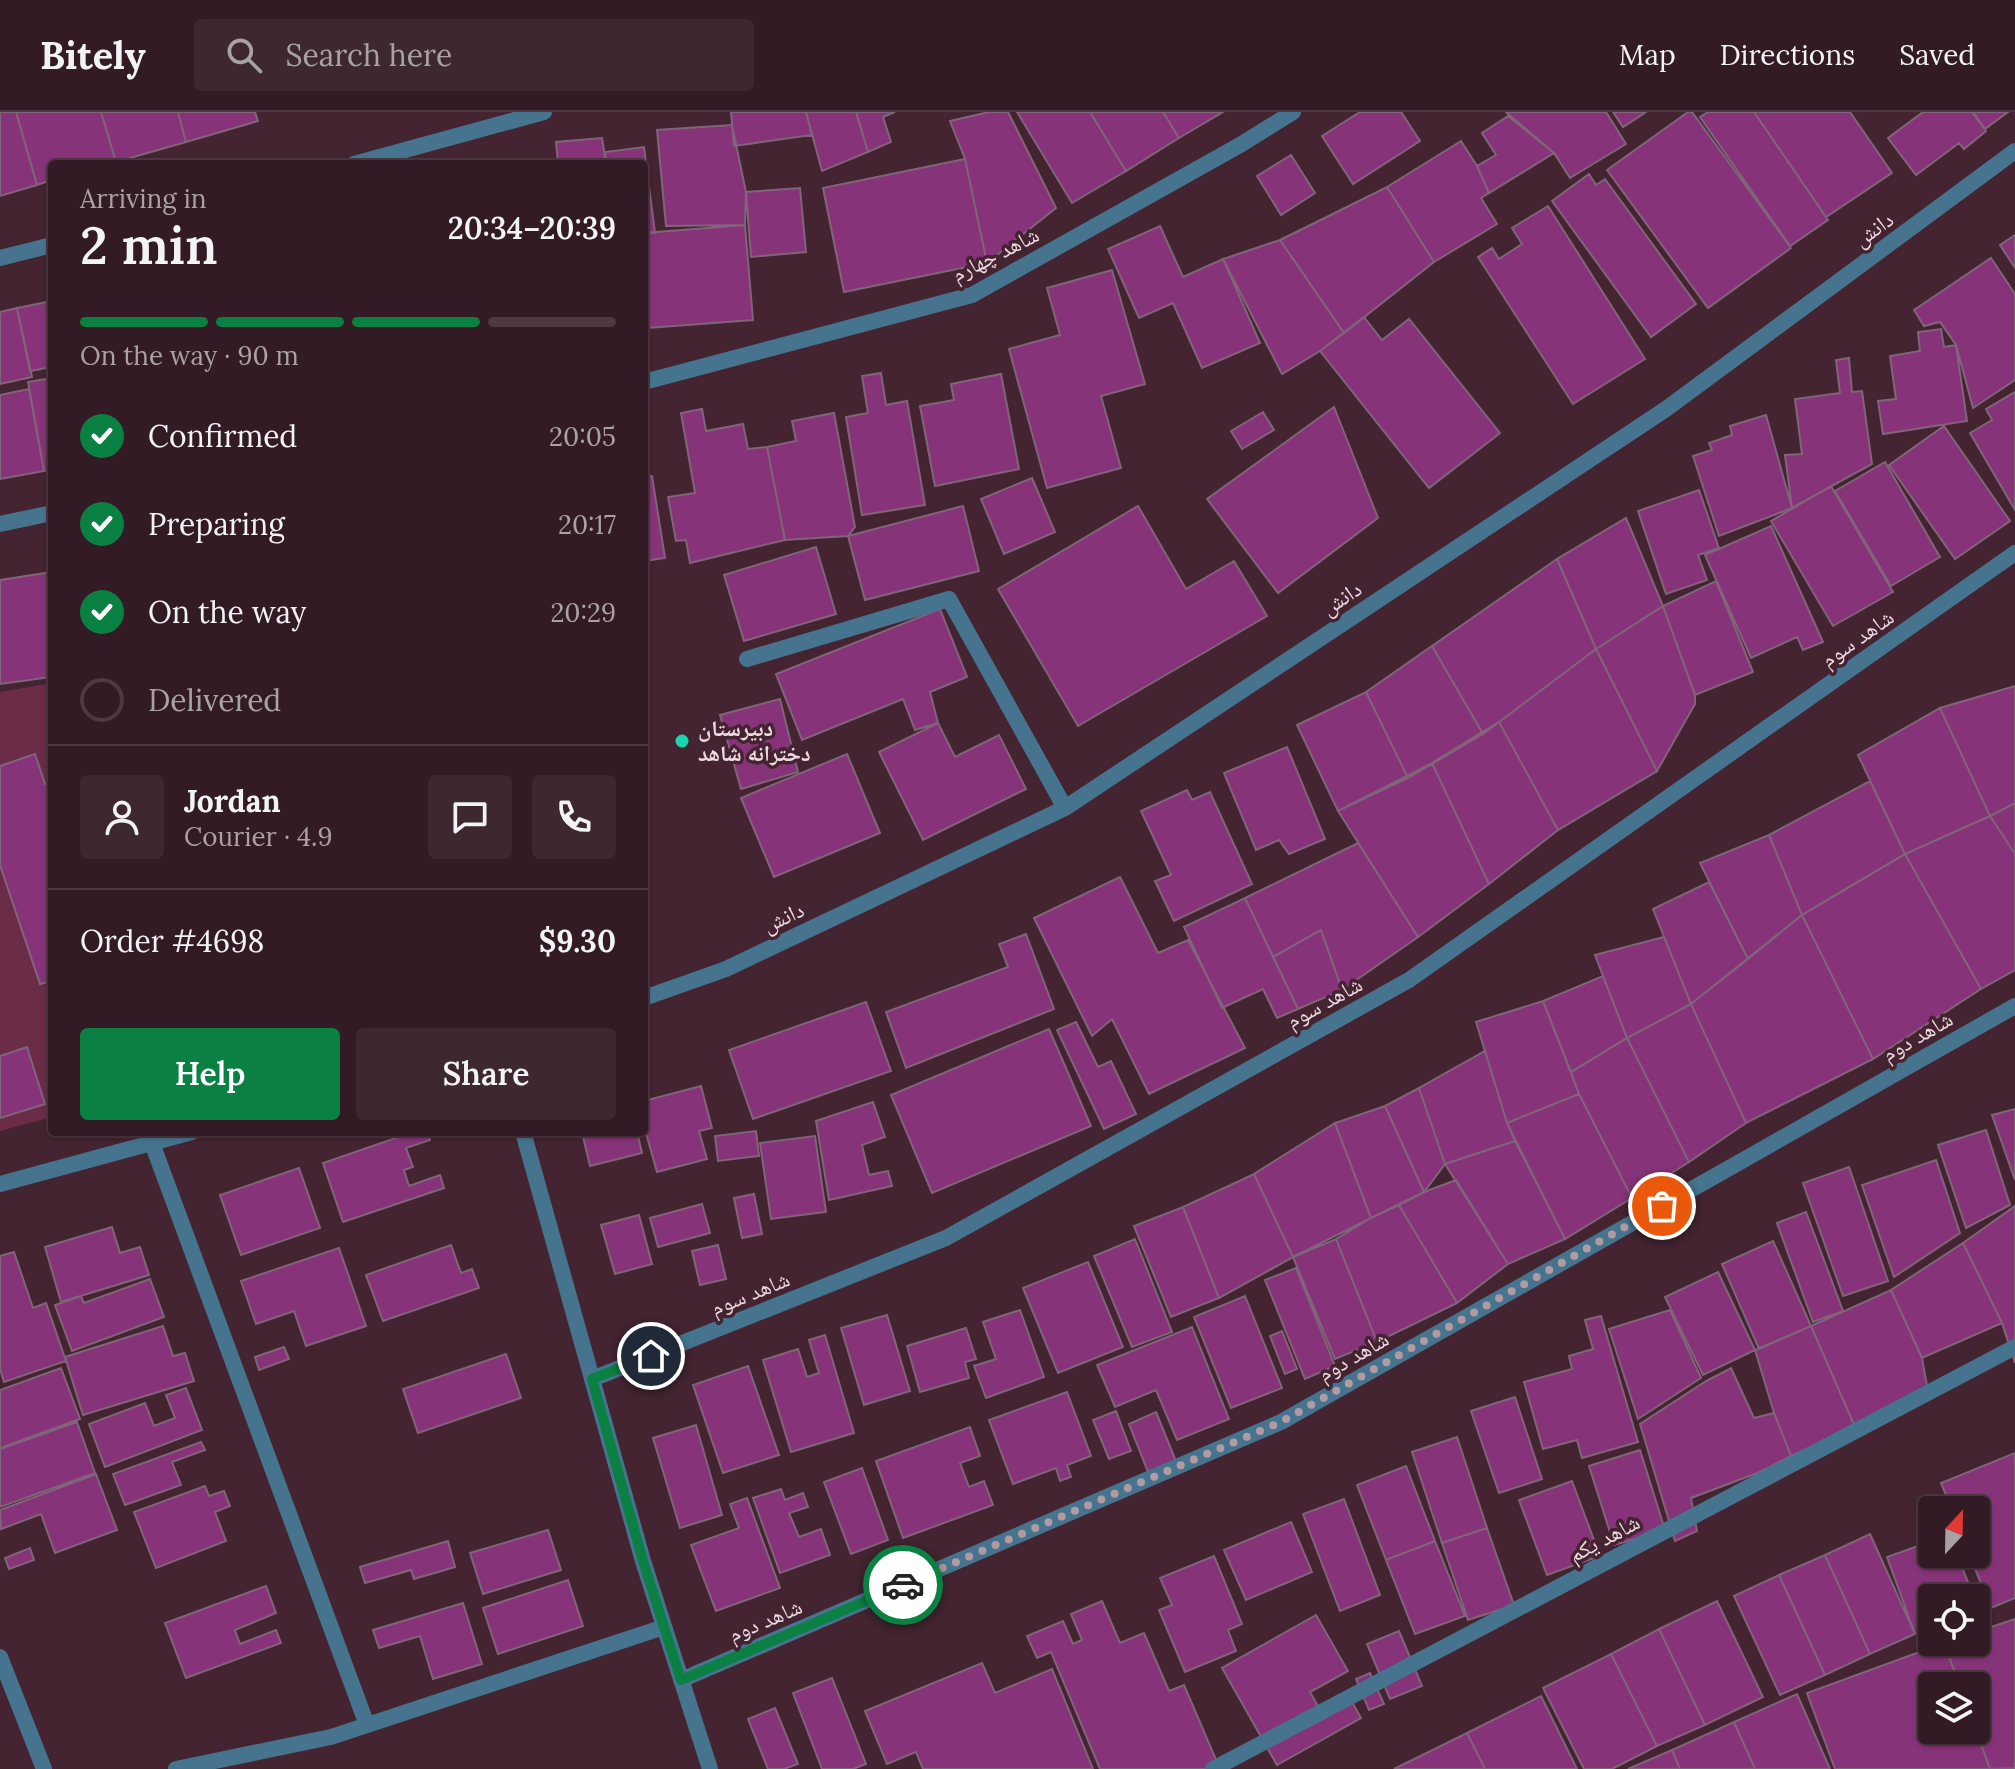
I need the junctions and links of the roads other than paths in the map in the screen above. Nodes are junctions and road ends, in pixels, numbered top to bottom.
1 (544, 112) edge
2 (1293, 112) edge
3 (2015, 151) edge
4 (369, 160) edge
5 (48, 246) edge
6 (0, 258) edge
7 (648, 381) edge
8 (48, 514) edge
9 (0, 524) edge
10 (2015, 553) edge
11 (747, 659) dead end
12 (1065, 808) junction
13 (648, 997) edge
14 (2015, 1006) edge
15 (177, 1136) edge
16 (524, 1136) edge
17 (152, 1143) junction
18 (0, 1184) edge
19 (2015, 1347) edge
20 (592, 1379) junction
21 (664, 1627) junction
22 (0, 1657) edge
23 (681, 1680) junction
24 (367, 1725) junction
25 (44, 1769) edge
26 (176, 1769) edge
27 (710, 1769) edge
28 (1213, 1769) edge

1 - 4 street
2 - 7 street, شاهد چهارم
3 - 12 street, دانش
5 - 6 street
8 - 9 street
10 - 20 street, شاهد سوم
11 - 12 street
12 - 13 street, دانش
14 - 23 street, شاهد دوم
15 - 17 street
16 - 20 street
17 - 18 street
17 - 24 street
19 - 28 street, شاهد یکم
20 - 21 street
21 - 23 street
21 - 24 street
22 - 25 street
23 - 27 street
24 - 26 street

